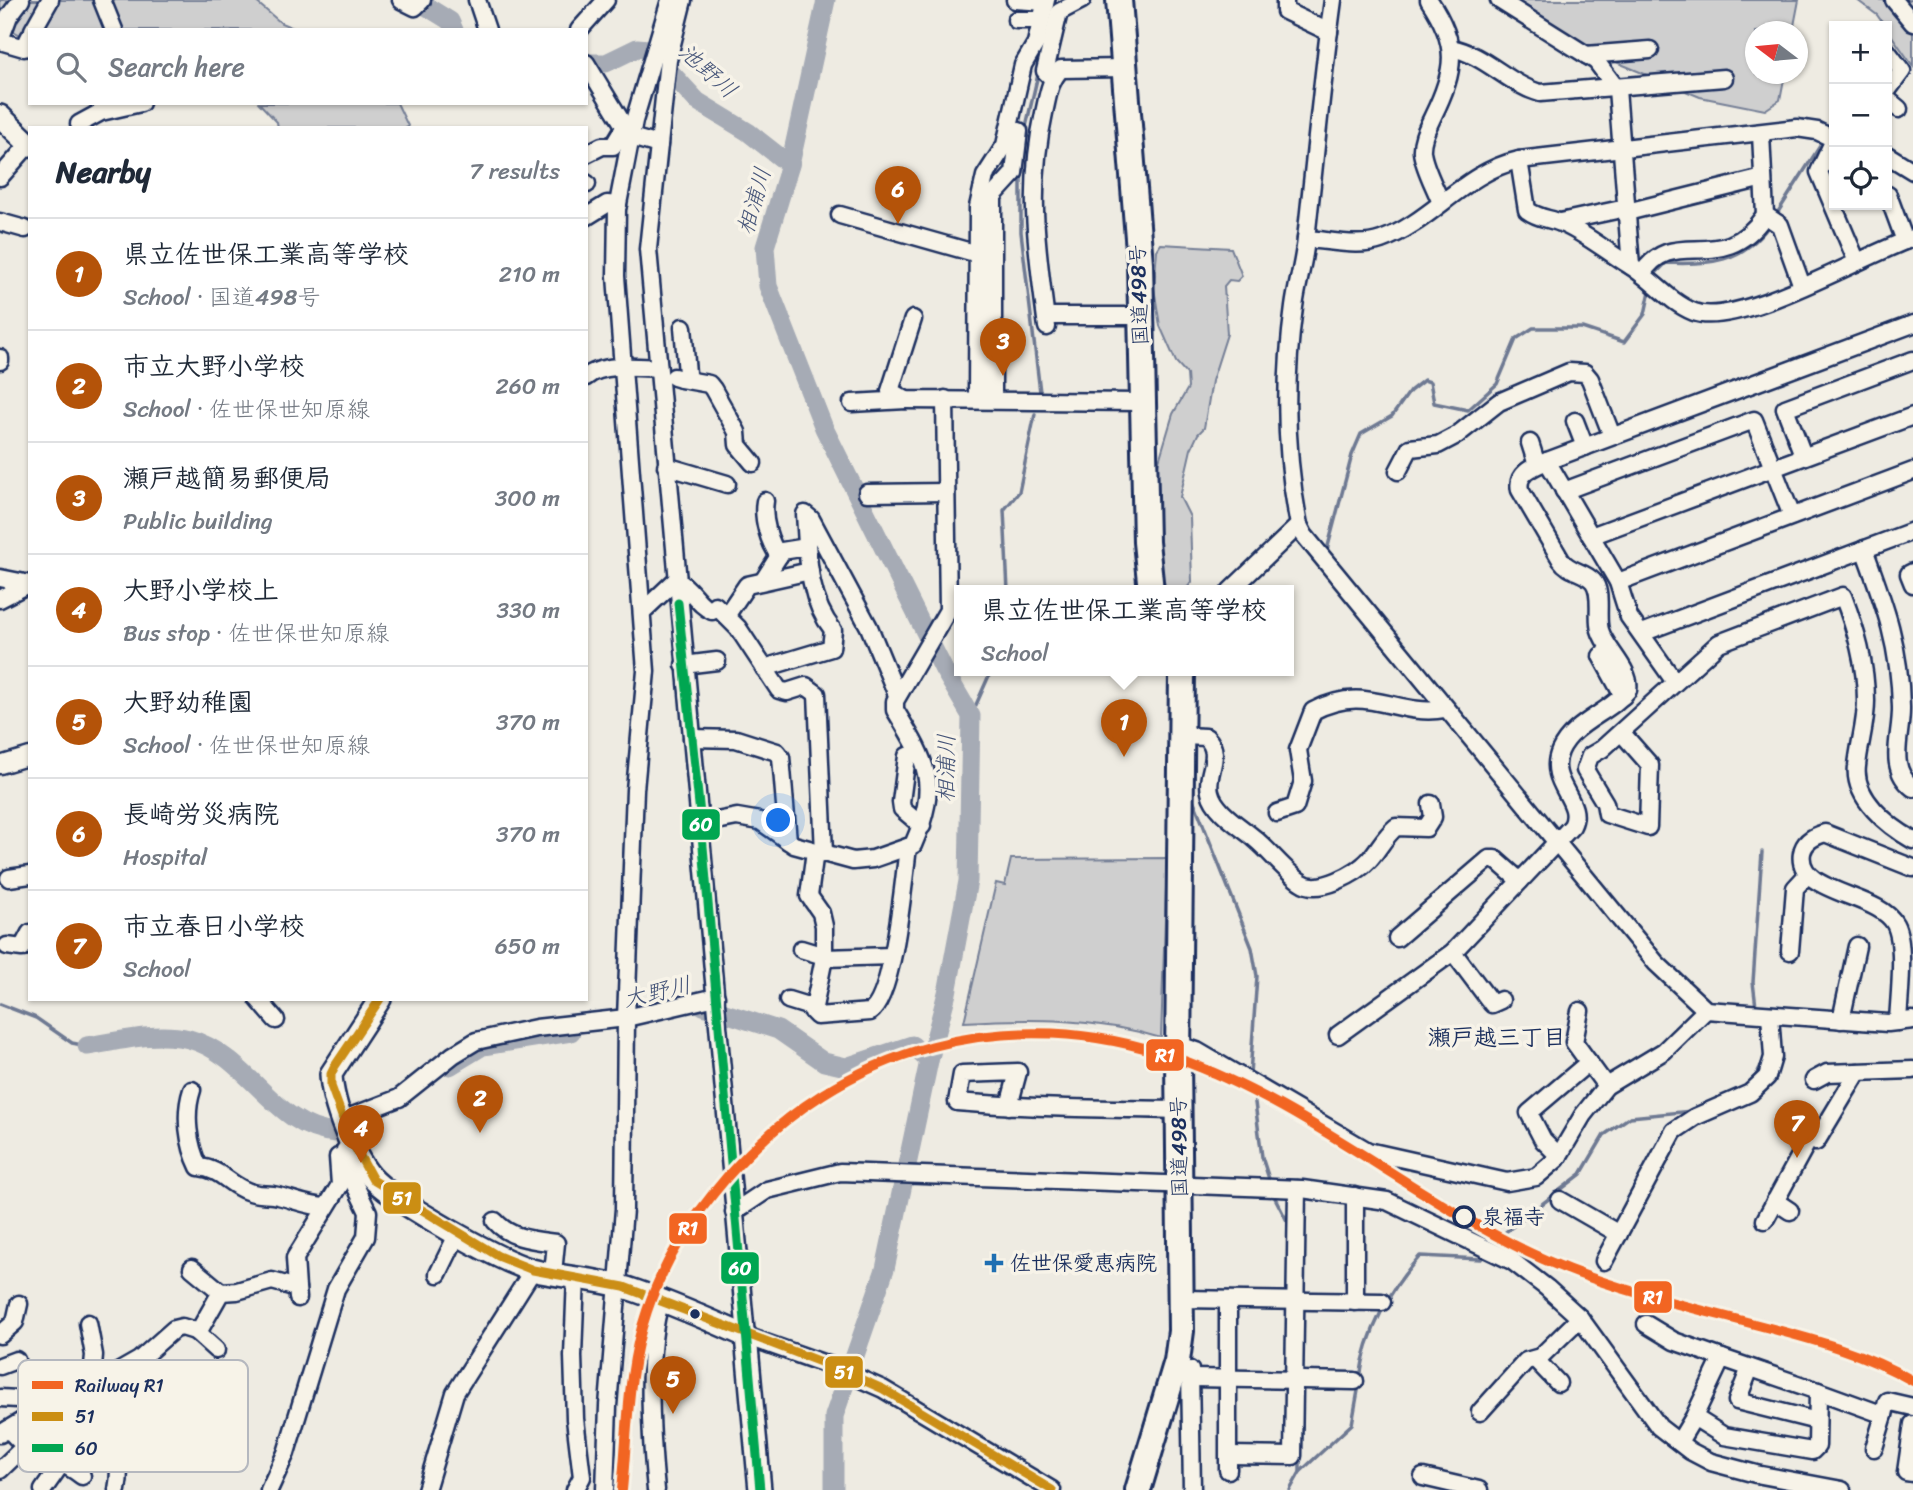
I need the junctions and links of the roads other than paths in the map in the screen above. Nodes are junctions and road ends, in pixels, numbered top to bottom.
1 (21, 0) edge
2 (50, 0) edge
3 (102, 0) edge
4 (401, 0) edge
5 (422, 0) edge
6 (477, 0) edge
7 (606, 0) edge
8 (670, 0) edge
9 (682, 0) edge
10 (1015, 0) edge
11 (1082, 0) edge
12 (1119, 0) edge
13 (1285, 0) edge
14 (1333, 0) edge
15 (1429, 0) edge
16 (1499, 0) edge
17 (1894, 0) edge
18 (1045, 1) edge
19 (1016, 20) dead end
20 (1041, 20) junction
21 (1913, 23) edge
22 (34, 28) edge
23 (113, 28) edge
24 (486, 28) edge
25 (581, 28) edge
26 (1329, 32) junction
27 (0, 40) edge
28 (28, 40) edge
29 (1451, 48) junction
30 (1650, 50) dead end
31 (1586, 55) junction
32 (1892, 58) edge
33 (660, 63) junction
34 (588, 67) edge
35 (1124, 68) junction
36 (1038, 72) junction
37 (1724, 79) dead end
38 (1892, 84) edge
39 (1617, 89) junction
40 (83, 105) edge
41 (132, 105) edge
42 (0, 116) edge
43 (78, 126) edge
44 (628, 131) junction
45 (1761, 134) junction
46 (1829, 137) edge
47 (28, 144) edge
48 (659, 145) junction
49 (28, 146) edge
50 (1831, 147) edge
51 (1622, 149) junction
52 (588, 153) edge
53 (1892, 158) edge
54 (1519, 160) junction
55 (1913, 171) edge
56 (0, 177) edge
57 (1763, 178) junction
58 (1441, 203) junction
59 (1892, 203) edge
60 (618, 205) junction
61 (1626, 210) junction
62 (840, 215) dead end
63 (588, 216) edge
64 (1770, 219) junction
65 (0, 222) edge
66 (1560, 222) junction
67 (25, 229) dead end
68 (1306, 239) junction
69 (1909, 239) edge
70 (978, 254) junction
71 (1857, 262) junction
72 (1636, 270) junction
73 (1802, 286) junction
74 (1140, 316) junction
75 (913, 319) dead end
76 (1913, 324) edge
77 (683, 327) dead end
78 (1913, 360) edge
79 (623, 368) junction
80 (658, 371) junction
81 (588, 375) edge
82 (681, 379) junction
83 (945, 398) junction
84 (985, 399) junction
85 (906, 400) junction
86 (1141, 401) junction
87 (852, 403) dead end
88 (1913, 416) edge
89 (1575, 421) dead end
90 (1612, 436) junction
91 (1530, 443) dead end
92 (1584, 447) junction
93 (1802, 455) junction
94 (753, 463) dead end
95 (1542, 463) junction
96 (666, 467) junction
97 (1772, 467) junction
98 (1398, 471) dead end
99 (1913, 471) edge
100 (727, 484) dead end
101 (1564, 491) junction
102 (946, 492) junction
103 (867, 493) dead end
104 (765, 501) dead end
105 (1792, 516) junction
106 (1299, 525) junction
107 (1913, 531) edge
108 (1591, 536) junction
109 (807, 547) junction
110 (1864, 549) junction
111 (779, 556) junction
112 (810, 571) junction
113 (1913, 572) edge
114 (0, 578) edge
115 (676, 580) junction
116 (763, 581) junction
117 (1618, 583) junction
118 (28, 584) edge
119 (1913, 584) edge
120 (28, 585) edge
121 (1150, 585) edge
122 (1236, 585) edge
123 (0, 599) edge
124 (720, 610) junction
125 (642, 612) junction
126 (1643, 633) junction
127 (1601, 656) dead end
128 (717, 660) dead end
129 (684, 665) junction
130 (764, 668) junction
131 (1182, 676) edge
132 (1675, 682) junction
133 (897, 693) junction
134 (1623, 696) junction
135 (1445, 709) junction
136 (1621, 732) junction
137 (1184, 736) junction
138 (692, 738) junction
139 (907, 756) dead end
140 (28, 757) edge
141 (0, 765) edge
142 (1913, 788) edge
143 (1431, 804) dead end
144 (1277, 813) dead end
145 (701, 824) junction
146 (922, 825) junction
147 (1557, 840) junction
148 (1913, 840) edge
149 (788, 841) junction
150 (908, 847) junction
151 (819, 852) junction
152 (1913, 867) edge
153 (28, 875) edge
154 (1807, 875) junction
155 (9, 878) dead end
156 (1520, 881) junction
157 (28, 937) edge
158 (1396, 937) dead end
159 (7, 946) dead end
160 (1794, 946) dead end
161 (1857, 946) dead end
162 (801, 950) dead end
163 (1453, 952) junction
164 (824, 957) junction
165 (892, 957) junction
166 (716, 997) junction
167 (788, 1000) dead end
168 (260, 1001) edge
169 (379, 1001) edge
170 (1492, 1005) dead end
171 (814, 1008) junction
172 (1706, 1010) junction
173 (1764, 1014) junction
174 (626, 1018) junction
175 (1574, 1019) dead end
176 (276, 1020) dead end
177 (1841, 1020) junction
178 (1905, 1021) edge
179 (1338, 1035) dead end
180 (1179, 1045) junction
181 (1589, 1062) junction
182 (1913, 1070) edge
183 (1858, 1072) junction
184 (1814, 1080) dead end
185 (1606, 1086) junction
186 (192, 1090) dead end
187 (1009, 1106) dead end
188 (1179, 1110) junction
189 (342, 1120) junction
190 (349, 1147) junction
191 (1559, 1156) junction
192 (1180, 1185) junction
193 (1297, 1189) junction
194 (1355, 1196) junction
195 (1560, 1200) dead end
196 (1775, 1202) junction
197 (326, 1207) junction
198 (1790, 1211) dead end
199 (734, 1212) junction
200 (1765, 1220) dead end
201 (495, 1222) dead end
202 (458, 1233) junction
203 (1619, 1234) junction
204 (1604, 1261) dead end
205 (192, 1268) dead end
206 (543, 1271) junction
207 (438, 1274) dead end
208 (576, 1276) junction
209 (622, 1287) junction
210 (221, 1292) junction
211 (1181, 1299) junction
212 (661, 1300) junction
213 (1228, 1300) junction
214 (1296, 1301) junction
215 (1355, 1302) junction
216 (1382, 1302) dead end
217 (19, 1304) dead end
218 (1580, 1318) junction
219 (88, 1323) dead end
220 (1646, 1324) dead end
221 (1181, 1331) junction
222 (195, 1332) junction
223 (0, 1335) edge
224 (746, 1336) junction
225 (216, 1350) dead end
226 (1722, 1358) junction
227 (1535, 1359) junction
228 (16, 1360) dead end
229 (92, 1360) edge
230 (139, 1360) edge
231 (0, 1366) edge
232 (1751, 1368) junction
233 (1192, 1378) junction
234 (1228, 1378) junction
235 (1293, 1380) junction
236 (1355, 1381) dead end
237 (1558, 1383) dead end
238 (1818, 1391) junction
239 (0, 1398) edge
240 (18, 1399) edge
241 (1913, 1408) edge
242 (1480, 1412) dead end
243 (1884, 1415) junction
244 (1694, 1418) junction
245 (1817, 1421) junction
246 (1913, 1424) edge
247 (1679, 1442) junction
248 (1912, 1442) edge
249 (1874, 1448) dead end
250 (18, 1453) edge
251 (0, 1470) edge
252 (56, 1472) edge
253 (76, 1472) edge
254 (121, 1472) edge
255 (1913, 1473) edge
256 (82, 1476) dead end
257 (1423, 1477) dead end
258 (1755, 1482) edge
259 (581, 1486) edge
260 (43, 1490) edge
261 (117, 1490) edge
262 (269, 1490) edge
263 (426, 1490) edge
264 (606, 1490) edge
265 (656, 1490) edge
266 (760, 1490) edge
267 (1052, 1490) edge
268 (1138, 1490) edge
269 (1192, 1490) edge
270 (1479, 1490) edge
271 (1842, 1490) edge

1 - 27 street
2 - 22 street
3 - 23 street
4 - 5 street
6 - 24 street
7 - 25 street
8 - 33 street
9 - 33 street
10 - 18 street
11 - 36 street
12 - 35 highway, 国道498号
13 - 26 street
14 - 26 street
15 - 29 street
16 - 31 street
17 - 21 street
18 - 20 street
19 - 20 street
20 - 36 street
26 - 68 street
27 - 28 street
29 - 39 street
29 - 58 street
30 - 31 street
31 - 39 street
32 - 38 street
33 - 44 street
33 - 48 street
34 - 44 street
35 - 36 street
35 - 74 highway, 国道498号
36 - 70 street
36 - 74 street
36 - 84 street
37 - 39 street
39 - 51 street
40 - 43 street
41 - 43 street
42 - 47 main road
44 - 48 street
44 - 52 street
44 - 60 street
45 - 46 street
45 - 51 street
45 - 57 street
48 - 80 street
49 - 56 street
50 - 71 street
51 - 54 street
51 - 61 street
53 - 55 street
54 - 58 street
54 - 66 street
57 - 61 street
57 - 64 street
58 - 68 street
59 - 69 street
60 - 63 street
60 - 79 street
61 - 66 street
61 - 72 street
62 - 70 street
64 - 72 street
64 - 73 street
65 - 67 street
66 - 72 street
68 - 106 street
69 - 71 street
70 - 84 street
71 - 73 street
72 - 73 street
74 - 86 highway, 国道498号
75 - 85 street
76 - 90 street
77 - 82 street
78 - 93 street
79 - 80 street
79 - 81 street
79 - 125 street
80 - 82 street
80 - 96 street
82 - 94 street
83 - 84 street
83 - 85 street
83 - 102 street
84 - 86 street
85 - 87 street
86 - 121 highway, 国道498号
88 - 93 street
89 - 92 street
90 - 92 street
90 - 98 street
91 - 95 street
92 - 95 street
93 - 97 street
95 - 101 street
95 - 134 street
96 - 100 street
96 - 115 street
97 - 101 street
97 - 105 street
97 - 108 street
99 - 105 street
101 - 108 street
102 - 103 street
102 - 133 street
104 - 111 street
105 - 117 street
106 - 122 street
106 - 135 street
107 - 110 street
108 - 117 street
109 - 111 street
109 - 112 street
109 - 133 street
110 - 126 street
110 - 142 street
111 - 116 street
112 - 116 street
112 - 130 street
113 - 119 street
114 - 118 street
115 - 124 street
115 - 125 street
115 - 129 street
116 - 124 street
117 - 126 street
120 - 123 street
124 - 130 street
125 - 174 street
126 - 132 street
127 - 134 street
128 - 129 street
129 - 138 street
130 - 151 street
131 - 137 highway, 国道498号
132 - 136 street
132 - 148 street
133 - 146 street
134 - 147 street
135 - 144 street
135 - 147 street
136 - 136 street
137 - 143 street
137 - 180 highway, 国道498号
138 - 145 street
138 - 149 street
139 - 146 street
140 - 141 street
145 - 149 street
145 - 166 street
146 - 150 street
147 - 156 street
147 - 172 street
149 - 151 street
150 - 151 street
150 - 165 street
151 - 164 street
152 - 154 street
153 - 155 street
154 - 160 street
154 - 178 street
156 - 158 street
156 - 163 street
157 - 159 street
161 - 177 street
162 - 164 street
163 - 170 street
163 - 179 street
164 - 165 street
164 - 171 street
165 - 171 street
166 - 174 street
166 - 199 street
167 - 171 street
168 - 176 street
169 - 189 main road
172 - 173 street
172 - 185 street
173 - 177 street
173 - 203 street
174 - 189 street
174 - 209 street
175 - 181 street
177 - 178 street
180 - 188 highway, 国道498号
180 - 191 street
181 - 185 street
181 - 191 street
182 - 183 street
183 - 184 street
183 - 196 street
185 - 191 street
186 - 197 street
187 - 188 street
188 - 192 highway, 国道498号
189 - 190 main road
190 - 197 street
190 - 202 main road
190 - 262 street
192 - 193 street
192 - 199 street
192 - 211 highway, 国道498号
193 - 194 street
193 - 214 street
194 - 215 street
194 - 218 street
195 - 203 street
196 - 198 street
196 - 200 street
197 - 210 street
199 - 224 street
201 - 206 street
202 - 206 main road
202 - 207 street
203 - 204 street
205 - 210 street
206 - 208 main road
206 - 263 street
208 - 209 main road
208 - 259 street
209 - 212 main road
209 - 264 street
210 - 222 street
211 - 213 street
211 - 221 highway, 国道498号
212 - 224 main road
212 - 265 street
213 - 214 street
213 - 234 street
214 - 215 street
214 - 235 street
215 - 216 street
217 - 223 street
218 - 227 street
218 - 247 street
219 - 229 street
220 - 226 street
221 - 233 street
221 - 268 highway, 国道498号
222 - 225 street
222 - 230 street
224 - 266 main road
224 - 267 street
226 - 232 street
226 - 244 street
227 - 237 street
227 - 242 street
228 - 231 street
232 - 238 street
232 - 245 street
233 - 234 street
233 - 269 street
234 - 235 street
234 - 235 street
235 - 236 street
238 - 243 street
238 - 245 street
239 - 240 street
241 - 243 street
243 - 249 street
244 - 245 street
244 - 247 street
246 - 248 street
247 - 258 street
248 - 255 street
250 - 251 street
252 - 260 street
253 - 256 street
254 - 261 street
257 - 270 street
258 - 271 street

